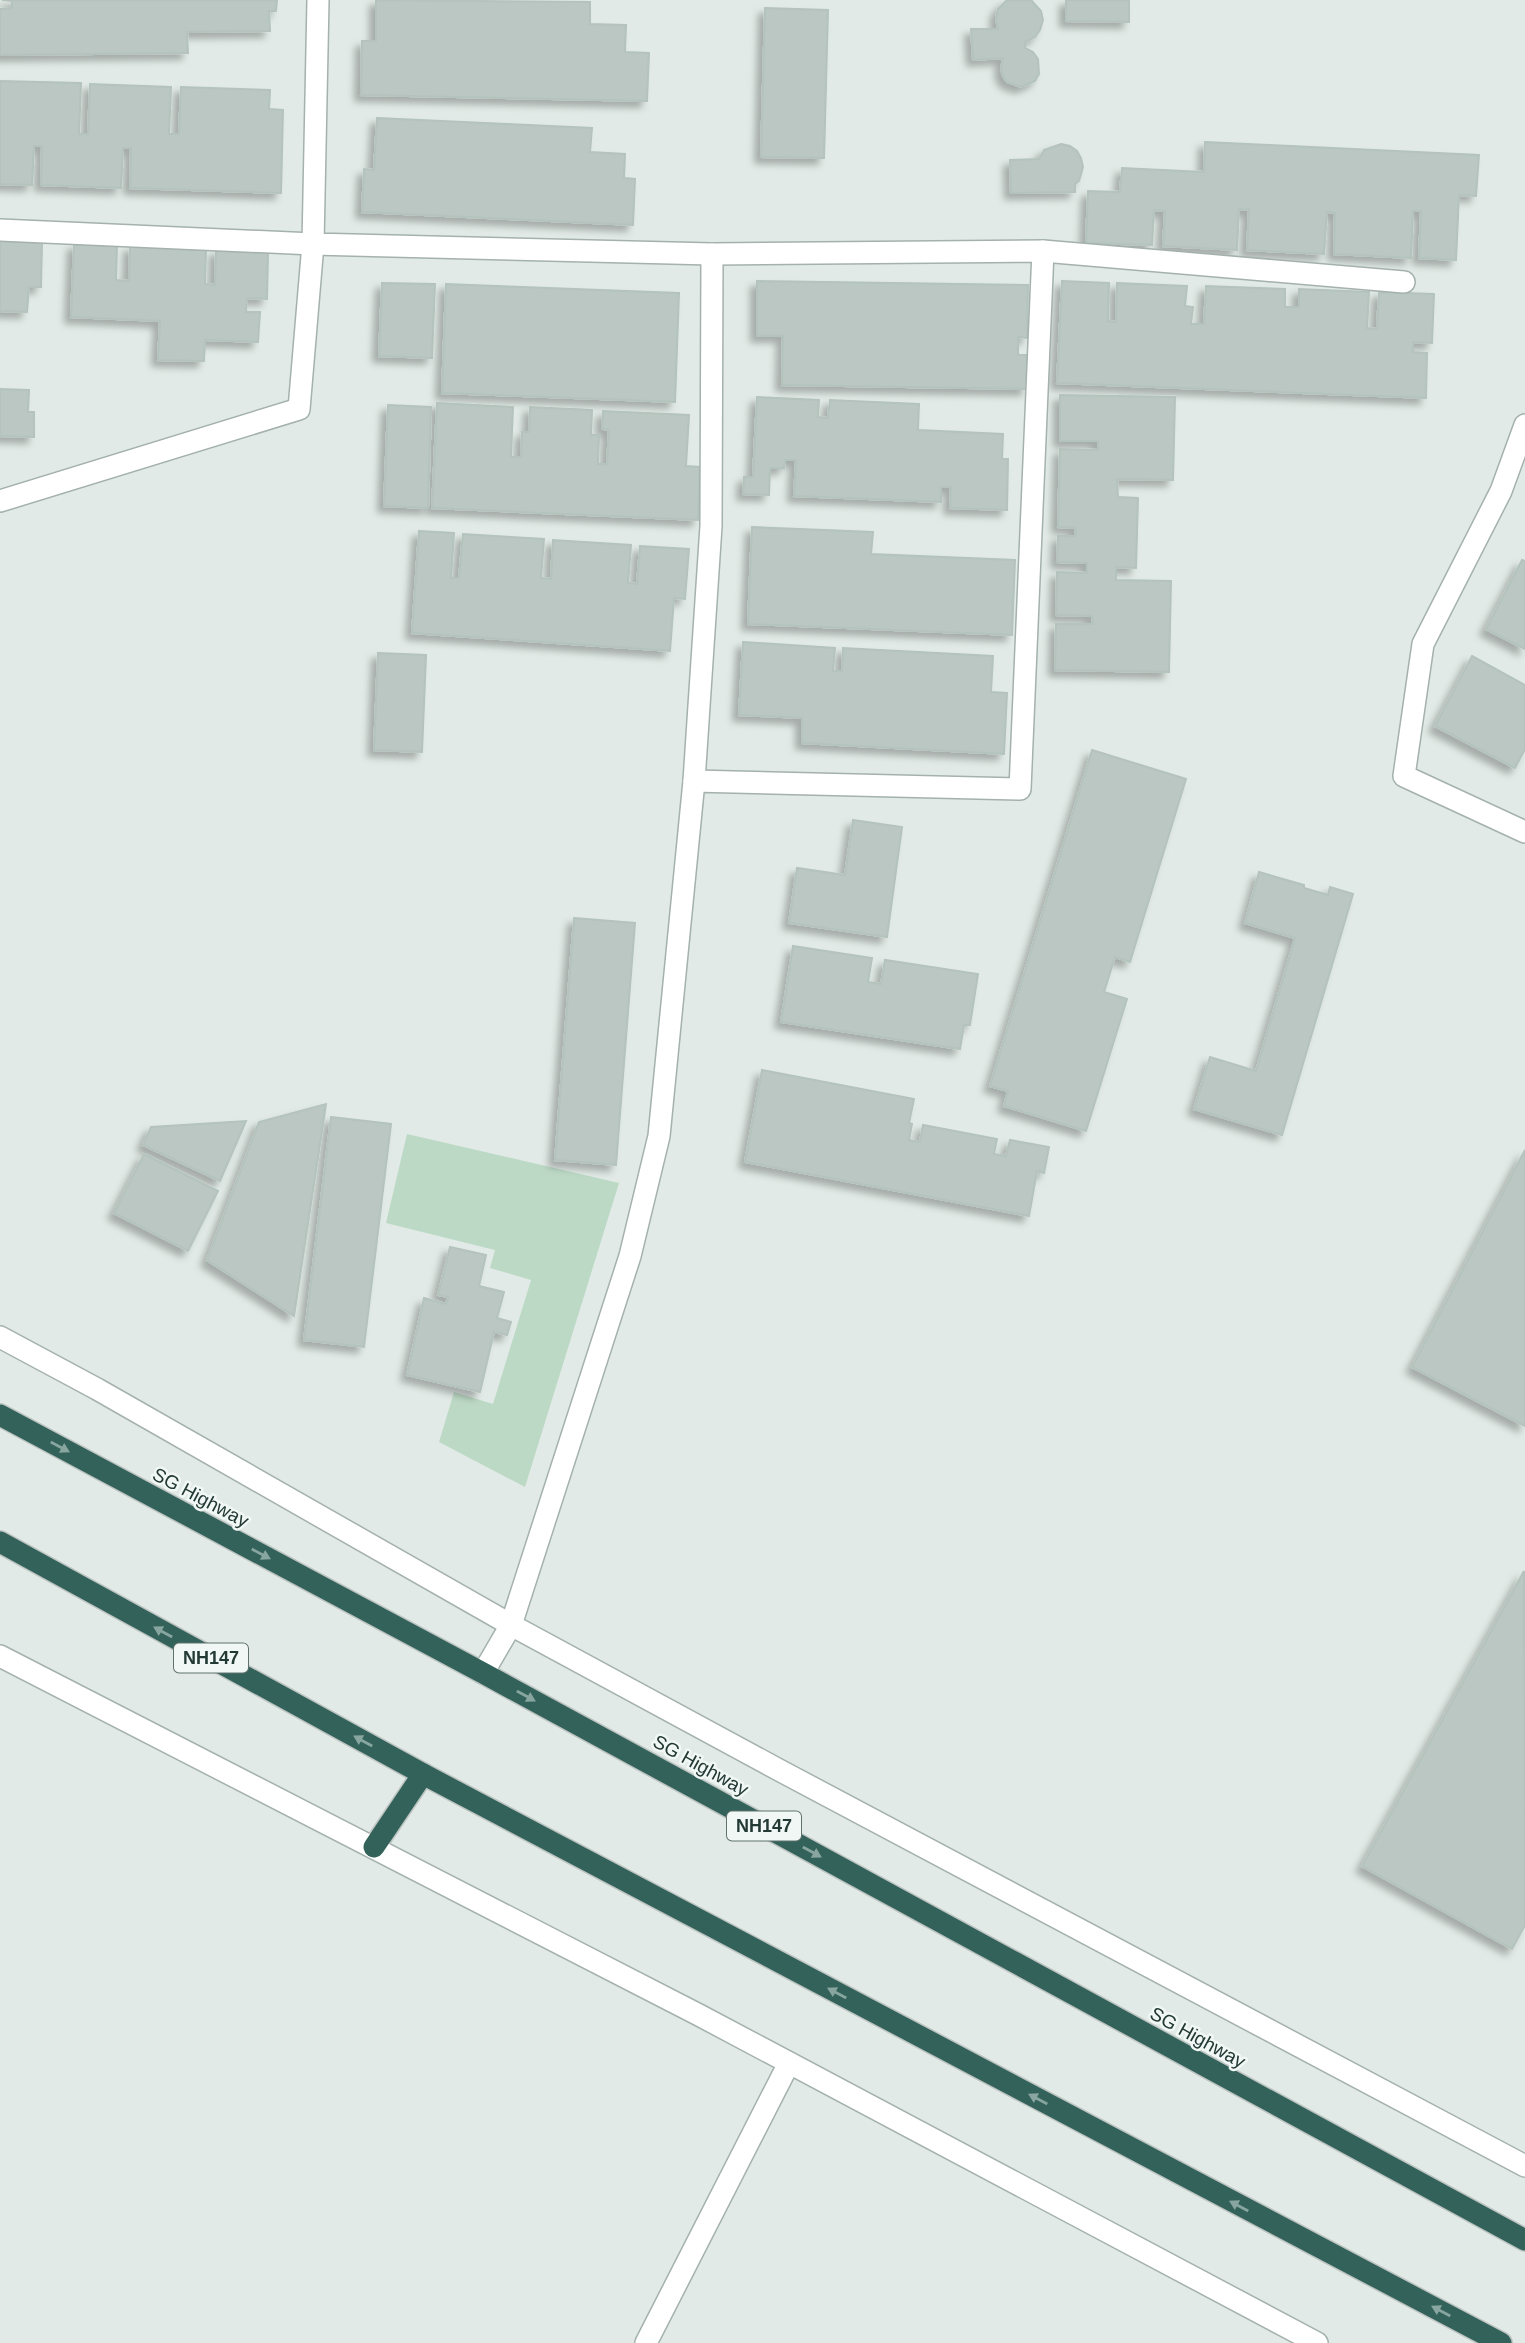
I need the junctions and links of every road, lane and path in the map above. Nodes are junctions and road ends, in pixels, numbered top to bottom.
1 (318, 0) edge
2 (0, 230) edge
3 (313, 244) junction
4 (1043, 251) junction
5 (712, 254) junction
6 (1404, 282) dead end
7 (1525, 425) edge
8 (0, 501) edge
9 (694, 781) junction
10 (1525, 832) edge
11 (0, 1337) edge
12 (0, 1415) edge
13 (0, 1542) edge
14 (511, 1625) junction
15 (0, 1656) edge
16 (483, 1673) junction
17 (422, 1774) junction
18 (374, 1847) junction
19 (789, 2063) junction
20 (1525, 2165) edge
21 (1525, 2240) edge
22 (646, 2343) edge
23 (1317, 2343) edge
24 (1501, 2343) edge

1 - 3 street
2 - 3 street
3 - 5 street
3 - 8 street
4 - 5 street
4 - 6 street
4 - 9 street
5 - 9 street
7 - 10 street
9 - 14 street
11 - 14 street
12 -> 16 highway, SG Highway / NH147
17 -> 13 highway, NH147
14 - 16 street
14 - 20 street
15 - 18 street
16 -> 21 highway, SG Highway / NH147
17 - 18 highway
24 -> 17 highway, NH147
18 - 19 street
19 - 22 street
19 - 23 street

